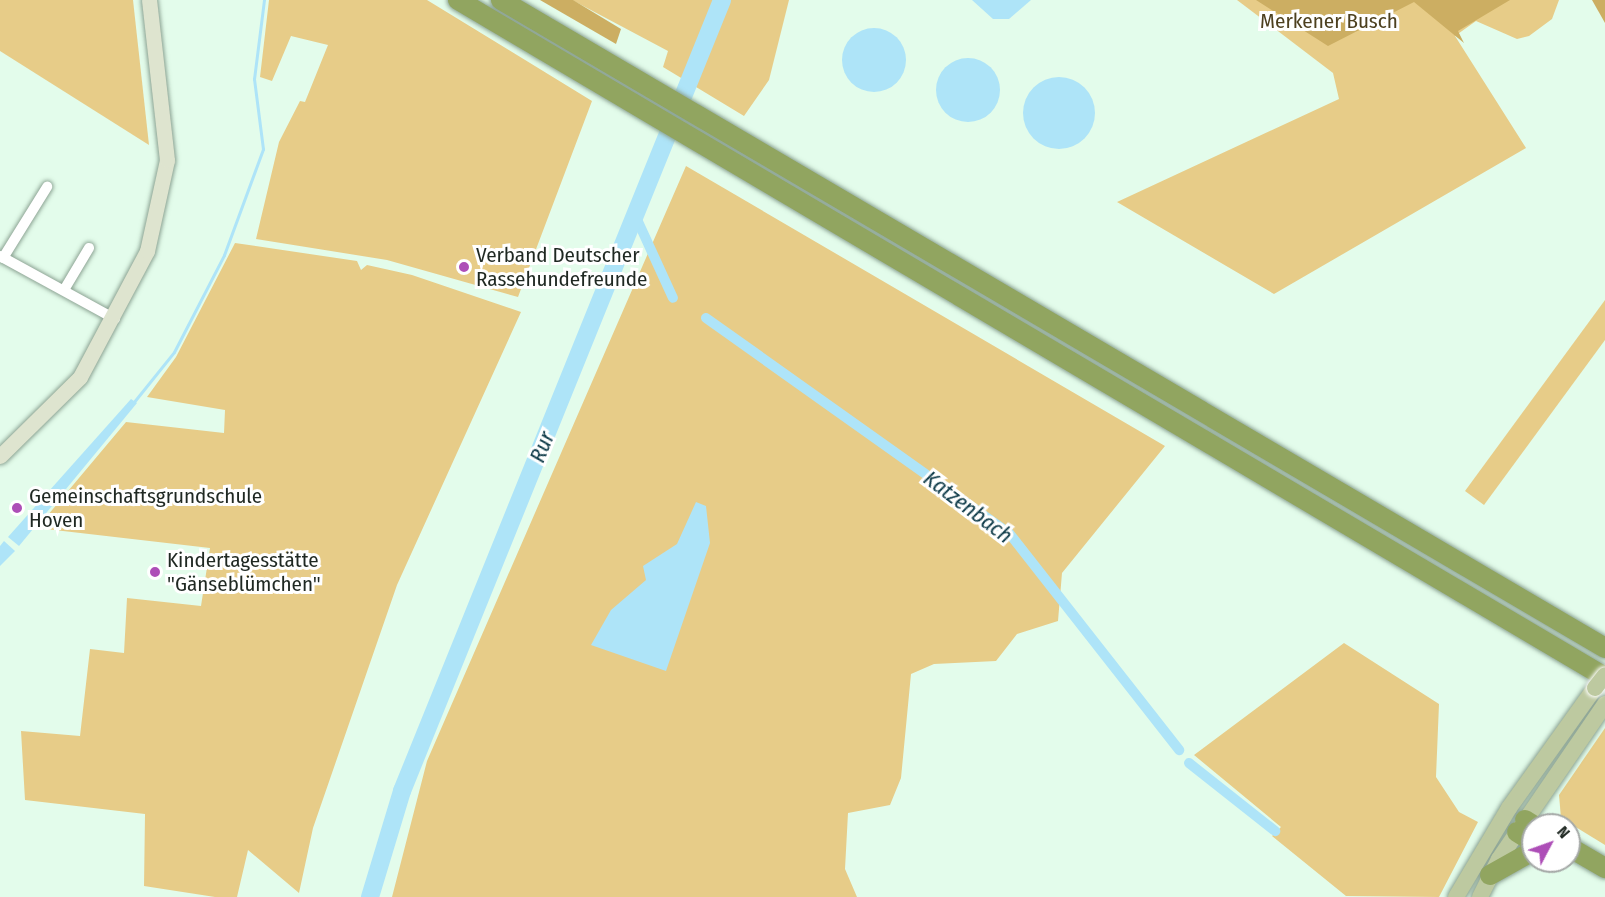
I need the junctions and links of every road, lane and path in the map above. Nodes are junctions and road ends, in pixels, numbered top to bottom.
1 (148, 0) edge
2 (458, 0) edge
3 (501, 0) edge
4 (47, 188) dead end
5 (89, 248) dead end
6 (2, 257) edge
7 (64, 290) junction
8 (115, 319) junction
9 (0, 456) edge
10 (1605, 648) edge
11 (1605, 676) edge
12 (1601, 709) edge
13 (1537, 813) edge
14 (1505, 815) junction
15 (1521, 826) edge
16 (1521, 837) edge
17 (1581, 854) edge
18 (1521, 858) edge
19 (1581, 867) edge
20 (1605, 868) edge
21 (1490, 875) junction
22 (1605, 880) edge
23 (1456, 897) edge
24 (1480, 897) edge

1 - 8 main road
2 - 11 highway
3 - 10 highway
4 - 6 street
5 - 7 street
6 - 7 street
7 - 8 street
8 - 9 main road
11 - 14 main road, bridge
12 - 13 main road
14 - 15 main road
14 - 23 main road
16 - 21 main road
17 - 20 highway
18 - 21 highway
19 - 22 highway
21 - 24 main road

